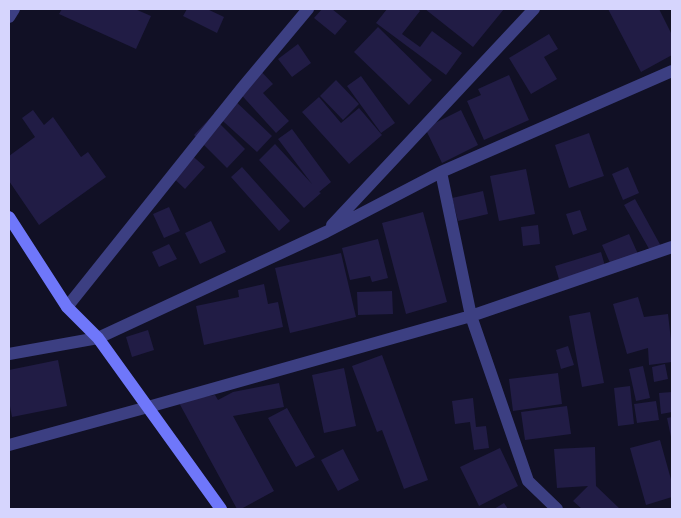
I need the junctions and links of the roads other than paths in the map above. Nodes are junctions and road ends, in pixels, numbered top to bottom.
1 (14, 9) edge
2 (308, 9) edge
3 (534, 9) edge
4 (9, 17) edge
5 (672, 71) edge
6 (441, 172) junction
7 (9, 217) edge
8 (326, 232) junction
9 (672, 247) edge
10 (67, 307) junction
11 (471, 316) junction
12 (98, 338) junction
13 (9, 354) edge
14 (148, 407) junction
15 (9, 445) edge
16 (221, 509) edge
17 (557, 509) edge

1 - 4 street
2 - 10 street
3 - 8 street
5 - 6 street
6 - 8 street
6 - 11 street
7 - 10 street
8 - 12 street
9 - 11 street
10 - 12 street
11 - 14 street
11 - 17 street
12 - 13 street
12 - 14 street
14 - 15 street
14 - 16 street

